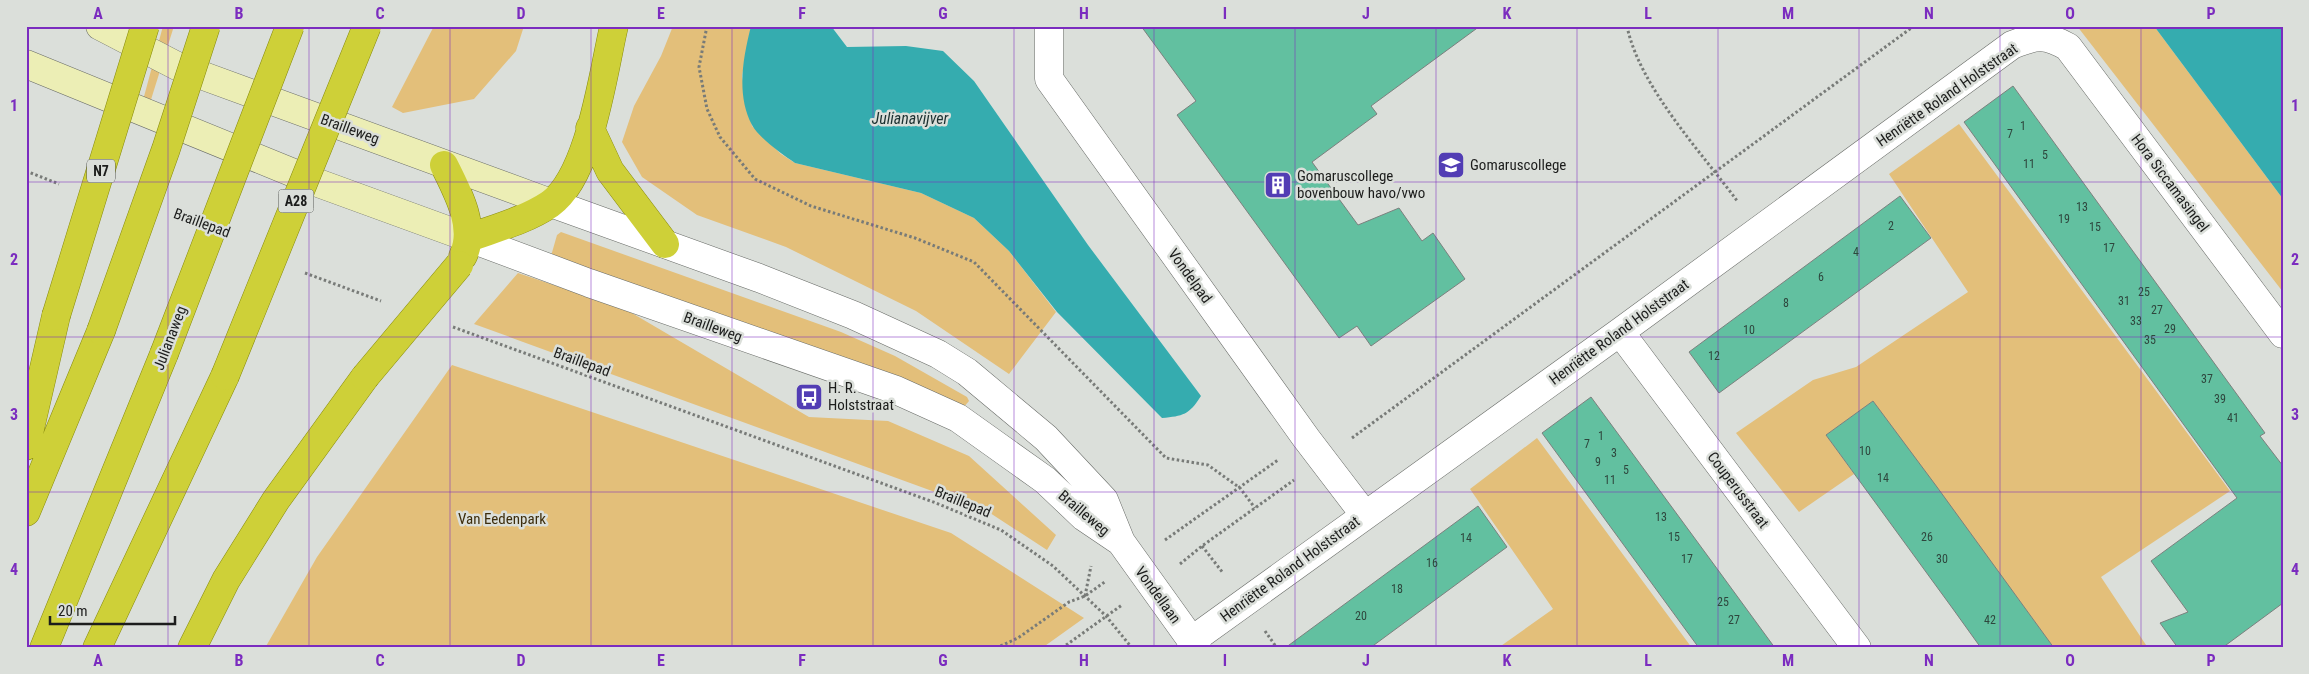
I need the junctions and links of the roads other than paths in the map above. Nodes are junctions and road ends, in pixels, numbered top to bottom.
1 (100, 26) edge
2 (145, 26) edge
3 (206, 26) edge
4 (290, 26) edge
5 (367, 26) edge
6 (614, 26) edge
7 (1049, 26) edge
8 (2051, 38) joint
9 (26, 64) edge
10 (590, 128) junction
11 (444, 165) junction
12 (550, 203) junction
13 (469, 238) junction
14 (665, 244) junction
15 (1620, 332) junction
16 (2283, 334) edge
17 (26, 446) edge
18 (26, 512) edge
19 (1364, 514) junction
20 (1127, 552) junction
21 (1194, 644) edge
22 (44, 648) edge
23 (97, 648) edge
24 (192, 648) edge
25 (1857, 648) edge

1 - 11 main road, Brailleweg
2 - 17 highway, N7, bridge
3 - 18 highway, bridge
4 - 22 highway, Julianaweg, bridge
5 - 23 highway, A28, bridge
6 - 10 highway
7 - 19 street, Vondelpad
8 - 15 street, Henriëtte Roland Holststraat
8 - 16 street, Hora Siccamasingel
9 - 13 main road, Brailleweg
10 - 12 highway
10 - 14 highway
11 - 12 main road, Brailleweg
11 - 13 highway
12 - 13 highway
12 - 14 street, Brailleweg
13 - 20 street, Brailleweg
13 - 24 highway, bridge
14 - 20 street, Brailleweg
15 - 19 street, Henriëtte Roland Holststraat
15 - 25 street, Couperusstraat
19 - 21 street, Henriëtte Roland Holststraat
20 - 21 street, Vondellaan

